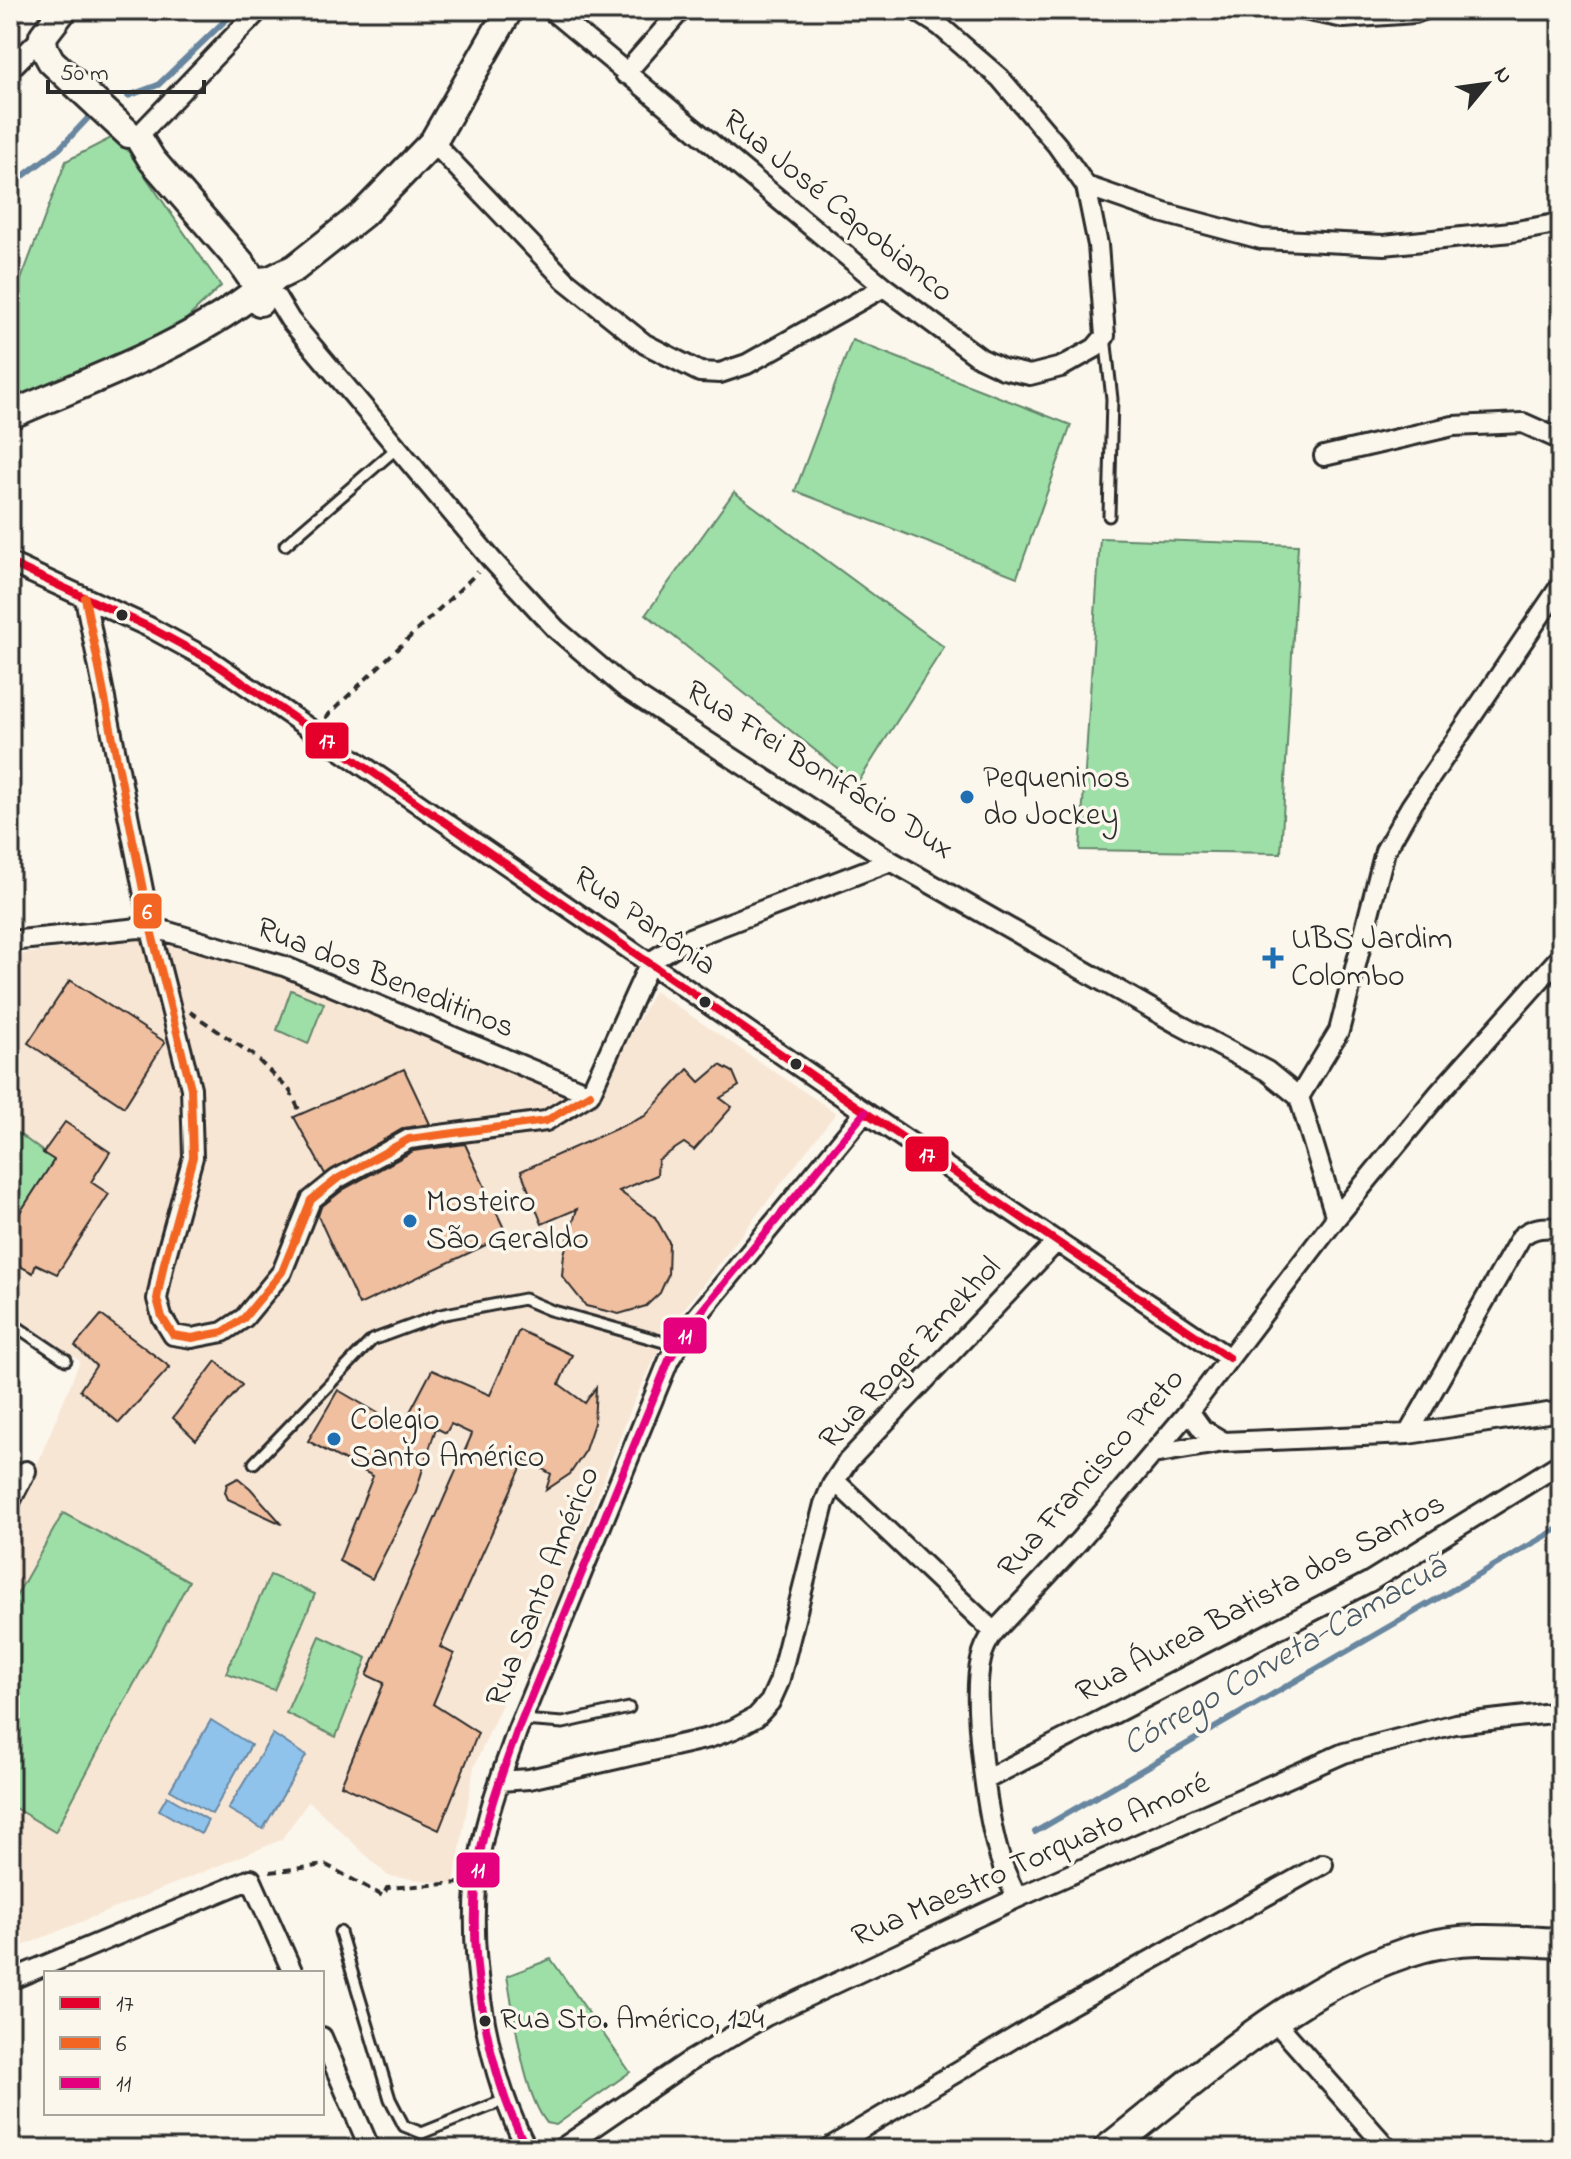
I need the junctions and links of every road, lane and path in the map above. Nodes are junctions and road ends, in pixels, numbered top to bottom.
1 (63, 10) edge
2 (259, 10) edge
3 (509, 10) edge
4 (551, 10) edge
5 (681, 10) edge
6 (915, 10) edge
7 (1304, 10) edge
8 (1423, 10) edge
9 (1341, 14) edge
10 (43, 36) junction
11 (10, 69) edge
12 (625, 74) junction
13 (137, 141) junction
14 (433, 142) junction
15 (1086, 186) junction
16 (1561, 223) edge
17 (884, 287) junction
18 (263, 293) junction
19 (1105, 336) junction
20 (10, 415) edge
21 (1561, 440) edge
22 (398, 447) junction
23 (1324, 456) dead end
24 (1109, 516) dead end
25 (285, 545) dead end
26 (491, 559) junction
27 (10, 563) edge
28 (1561, 585) edge
29 (85, 598) junction
30 (312, 731) junction
31 (891, 861) junction
32 (151, 930) junction
33 (10, 941) edge
34 (1561, 956) edge
35 (650, 962) junction
36 (171, 1003) junction
37 (590, 1094) junction
38 (1299, 1097) junction
39 (865, 1112) junction
40 (301, 1114) dead end
41 (1336, 1218) junction
42 (1561, 1228) edge
43 (1057, 1241) junction
44 (10, 1322) edge
45 (678, 1346) junction
46 (1229, 1358) junction
47 (66, 1360) dead end
48 (1189, 1411) junction
49 (1561, 1411) edge
50 (1202, 1429) junction
51 (1408, 1434) junction
52 (1224, 1442) junction
53 (1180, 1450) junction
54 (1153, 1454) junction
55 (254, 1463) dead end
56 (1561, 1463) edge
57 (26, 1471) dead end
58 (835, 1481) junction
59 (10, 1502) edge
60 (994, 1632) junction
61 (629, 1708) dead end
62 (1561, 1712) edge
63 (522, 1720) junction
64 (985, 1780) junction
65 (500, 1781) junction
66 (1323, 1864) dead end
67 (251, 1879) junction
68 (478, 1882) junction
69 (1017, 1898) junction
70 (340, 1932) dead end
71 (1561, 1943) edge
72 (292, 1971) edge
73 (10, 1980) edge
74 (1274, 2020) junction
75 (324, 2042) edge
76 (505, 2100) junction
77 (370, 2149) edge
78 (527, 2149) edge
79 (561, 2149) edge
80 (827, 2149) edge
81 (1108, 2149) edge
82 (1388, 2149) edge

1 - 10 street
2 - 13 street
3 - 14 street
4 - 12 street, Rua José Capobianco
5 - 12 street
6 - 15 street
7 - 9 street
8 - 9 street
10 - 11 street
10 - 13 street, Rua Frei Bonifácio Dux
12 - 17 street, Rua José Capobianco
13 - 18 street, Rua Frei Bonifácio Dux
14 - 17 street
14 - 18 street
15 - 16 street
15 - 19 street
17 - 19 street, Rua José Capobianco
18 - 20 street
18 - 22 street, Rua Frei Bonifácio Dux
19 - 24 lane
21 - 23 street
22 - 25 lane
22 - 26 street, Rua Frei Bonifácio Dux
26 - 30 path
26 - 31 street, Rua Frei Bonifácio Dux
27 - 29 street, Rua Panônia
28 - 38 street
29 - 30 street, Rua Panônia
29 - 32 street
30 - 35 street, Rua Panônia
31 - 35 street
31 - 38 street, Rua Frei Bonifácio Dux
32 - 33 street, Rua dos Beneditinos
32 - 36 street
32 - 37 street, Rua dos Beneditinos
34 - 41 street, Rua Francisco Preto
35 - 37 street
35 - 39 street, Rua Panônia
36 - 37 street
36 - 40 path
38 - 41 street
39 - 43 street, Rua Panônia
39 - 45 street, Rua Santo Américo
41 - 46 street, Rua Francisco Preto
42 - 51 street
43 - 46 street, Rua Panônia
43 - 58 street, Rua Roger Zmekhol
44 - 47 lane
45 - 55 lane
45 - 63 street, Rua Santo Américo
46 - 48 street, Rua Francisco Preto
48 - 50 street
48 - 54 street, Rua Francisco Preto
49 - 51 street
50 - 52 street
50 - 53 street
51 - 52 street
52 - 53 street
53 - 54 street
54 - 60 street, Rua Francisco Preto
56 - 64 street, Rua Áurea Batista dos Santos
57 - 59 street
58 - 60 street
58 - 65 street, Rua Roger Zmekhol
60 - 64 street, Rua Francisco Preto
61 - 63 lane
62 - 69 street, Rua Maestro Torquato Amoré
63 - 65 street, Rua Santo Américo
64 - 69 street, Rua Francisco Preto
65 - 68 street, Rua Santo Américo
66 - 80 street
67 - 68 path
67 - 72 street
67 - 73 street
68 - 76 street, Rua Santo Américo
69 - 79 street, Rua Maestro Torquato Amoré
70 - 76 lane
71 - 74 main road
74 - 81 main road
74 - 82 street
75 - 77 street
76 - 78 street, Rua Santo Américo

